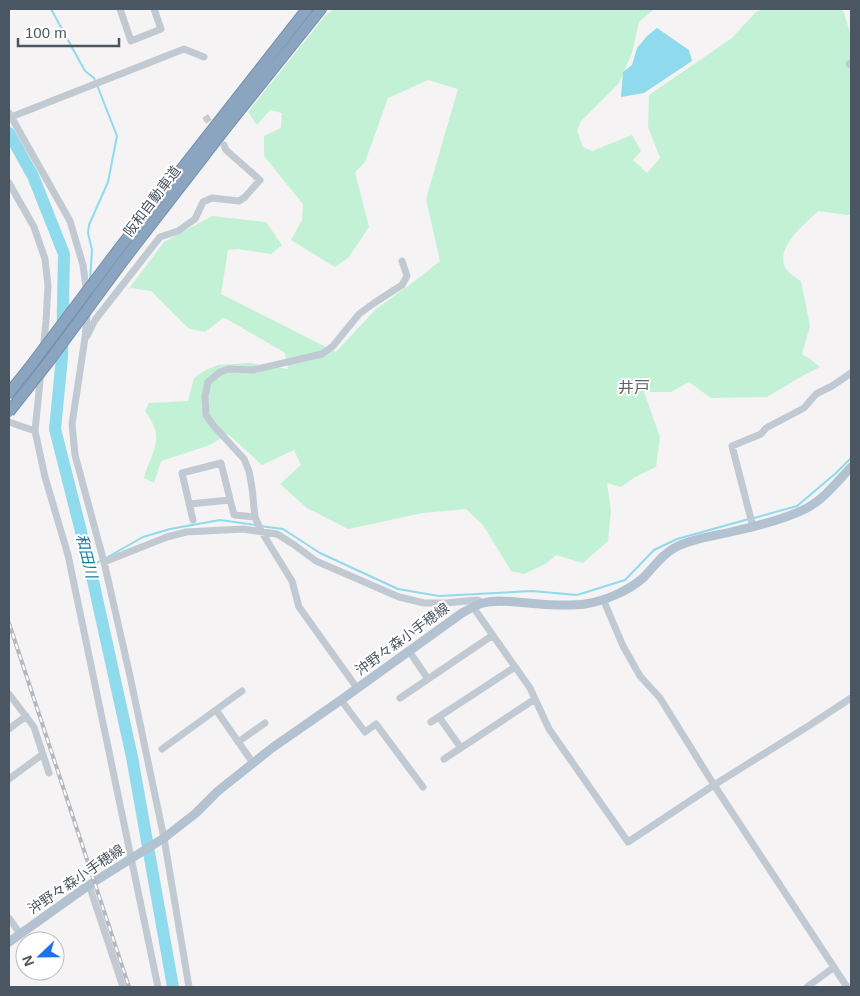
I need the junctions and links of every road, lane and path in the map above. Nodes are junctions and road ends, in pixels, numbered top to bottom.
1 (120, 9) edge
2 (154, 9) edge
3 (307, 9) edge
4 (321, 9) edge
5 (204, 57) dead end
6 (10, 115) edge
7 (224, 145) dead end
8 (9, 183) edge
9 (402, 261) dead end
10 (86, 338) junction
11 (851, 373) edge
12 (9, 393) edge
13 (9, 412) edge
14 (9, 422) edge
15 (35, 431) junction
16 (851, 467) edge
17 (230, 500) junction
18 (189, 504) junction
19 (255, 517) junction
20 (193, 520) dead end
21 (753, 527) junction
22 (261, 531) junction
23 (104, 562) junction
24 (602, 599) junction
25 (483, 603) junction
26 (473, 607) junction
27 (493, 635) junction
28 (409, 651) junction
29 (515, 667) junction
30 (428, 679) junction
31 (357, 688) junction
32 (242, 691) dead end
33 (9, 694) edge
34 (400, 698) dead end
35 (851, 698) edge
36 (535, 699) junction
37 (341, 700) junction
38 (216, 710) junction
39 (26, 716) junction
40 (440, 717) junction
41 (431, 722) dead end
42 (265, 723) dead end
43 (9, 729) edge
44 (238, 742) junction
45 (461, 748) junction
46 (162, 749) dead end
47 (43, 754) junction
48 (444, 759) dead end
49 (253, 763) junction
50 (49, 773) dead end
51 (9, 779) edge
52 (714, 785) junction
53 (424, 787) dead end
54 (162, 839) junction
55 (133, 857) junction
56 (89, 885) junction
57 (9, 918) edge
58 (18, 931) edge
59 (24, 931) edge
60 (833, 968) junction
61 (123, 987) edge
62 (158, 987) edge
63 (189, 987) edge
64 (807, 987) edge
65 (847, 987) edge

1 - 2 street
3 - 12 highway, 阪和自動車道, bridge
4 - 13 highway, 阪和自動車道, bridge
5 - 6 street
6 - 10 street
7 - 10 street
8 - 15 street
9 - 19 street
10 - 23 street
11 - 21 street
14 - 15 street
15 - 55 street
16 - 21 main road, 沖野々森小手穂線
17 - 18 street
17 - 18 street
17 - 19 street
18 - 20 street
19 - 22 street
21 - 24 main road, 沖野々森小手穂線
22 - 23 street
22 - 25 street
22 - 31 street
23 - 54 street
24 - 25 main road, 沖野々森小手穂線
24 - 52 street
25 - 26 main road, 沖野々森小手穂線
26 - 27 street
26 - 28 main road, 沖野々森小手穂線
27 - 29 street
27 - 30 street
28 - 30 street
28 - 31 main road, 沖野々森小手穂線
29 - 36 street
29 - 40 street
30 - 34 street
31 - 37 main road, 沖野々森小手穂線
32 - 38 street
33 - 39 street
35 - 52 street
36 - 45 street
36 - 52 street
37 - 49 main road, 沖野々森小手穂線
37 - 53 street
38 - 44 street
38 - 46 street
39 - 43 street
39 - 47 street
40 - 41 street
40 - 45 street
42 - 44 street
44 - 49 street
45 - 48 street
47 - 50 street
47 - 51 street
49 - 54 main road, 沖野々森小手穂線
52 - 60 street
54 - 55 main road, 沖野々森小手穂線
54 - 63 street
55 - 56 main road, 沖野々森小手穂線
55 - 62 street
56 - 59 main road, 沖野々森小手穂線
56 - 61 street
57 - 58 street
60 - 64 street
60 - 65 street

